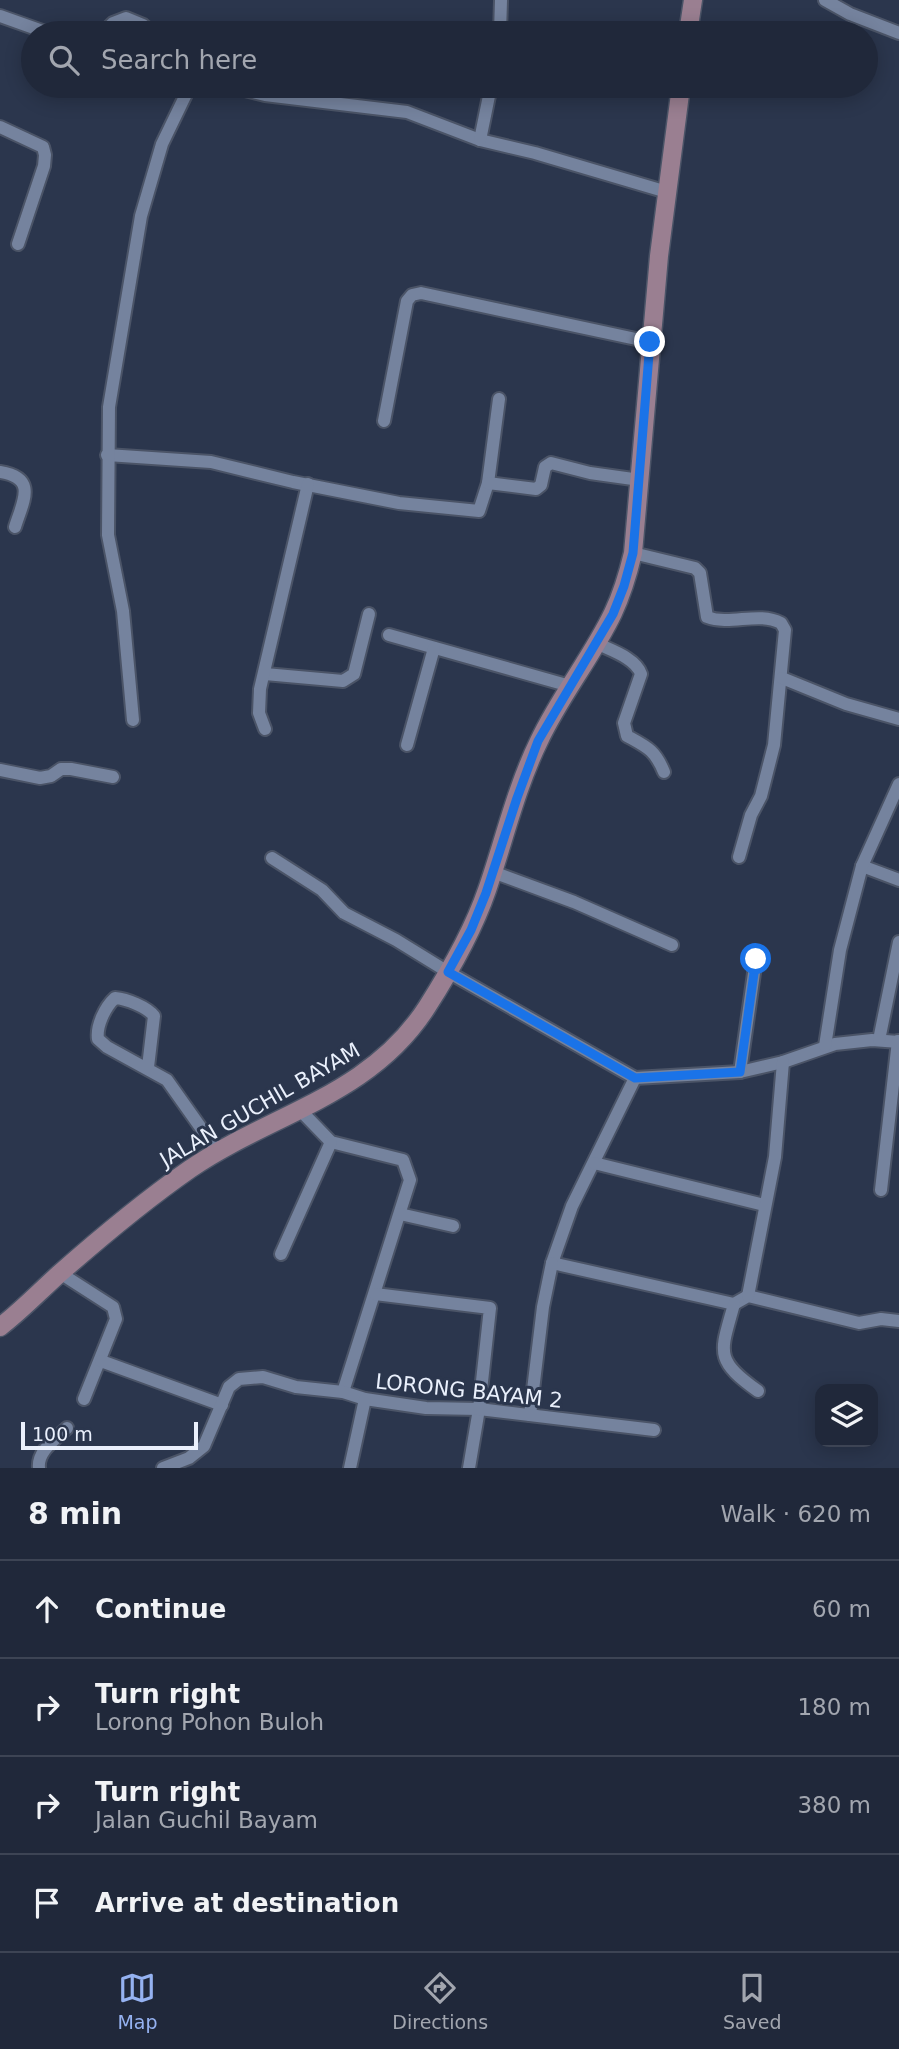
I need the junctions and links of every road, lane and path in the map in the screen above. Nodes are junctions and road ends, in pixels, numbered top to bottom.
1 (501, 0) edge
2 (694, 0) edge
3 (825, 0) edge
4 (0, 16) edge
5 (500, 21) edge
6 (690, 21) edge
7 (870, 21) edge
8 (21, 23) edge
9 (878, 24) edge
10 (899, 33) edge
11 (184, 98) edge
12 (290, 98) edge
13 (489, 98) edge
14 (679, 98) edge
15 (0, 127) edge
16 (480, 140) junction
17 (667, 192) junction
18 (18, 244) dead end
19 (650, 342) junction
20 (499, 399) dead end
21 (384, 421) dead end
22 (107, 455) junction
23 (0, 472) edge
24 (640, 480) junction
25 (488, 483) junction
26 (308, 484) junction
27 (15, 527) dead end
28 (633, 553) junction
29 (369, 614) dead end
30 (389, 635) dead end
31 (596, 643) junction
32 (434, 648) junction
33 (265, 674) junction
34 (782, 678) junction
35 (570, 686) junction
36 (899, 719) edge
37 (133, 720) dead end
38 (265, 729) dead end
39 (407, 745) dead end
40 (0, 770) edge
41 (663, 772) dead end
42 (113, 777) dead end
43 (899, 785) edge
44 (738, 857) dead end
45 (272, 858) dead end
46 (862, 866) junction
47 (493, 872) junction
48 (899, 880) edge
49 (899, 942) edge
50 (672, 945) dead end
51 (756, 959) dead end
52 (448, 972) junction
53 (879, 1040) junction
54 (898, 1041) edge
55 (825, 1046) junction
56 (783, 1062) junction
57 (148, 1067) junction
58 (740, 1072) junction
59 (635, 1078) junction
60 (301, 1111) junction
61 (331, 1142) junction
62 (218, 1152) junction
63 (594, 1163) junction
64 (881, 1190) dead end
65 (764, 1205) junction
66 (400, 1214) junction
67 (453, 1226) dead end
68 (281, 1254) dead end
69 (552, 1263) junction
70 (60, 1273) junction
71 (39, 1292) junction
72 (375, 1294) junction
73 (748, 1296) junction
74 (734, 1304) junction
75 (0, 1315) edge
76 (899, 1321) edge
77 (0, 1328) edge
78 (101, 1361) junction
79 (758, 1391) dead end
80 (343, 1392) junction
81 (84, 1399) dead end
82 (365, 1399) junction
83 (222, 1405) junction
84 (479, 1409) junction
85 (530, 1415) junction
86 (67, 1428) dead end
87 (654, 1430) dead end
88 (39, 1468) edge
89 (163, 1468) edge
90 (350, 1468) edge
91 (469, 1468) edge

1 - 5 street
2 - 6 main road
3 - 7 street
4 - 8 street
9 - 10 street
11 - 22 street
12 - 16 street
13 - 16 street
14 - 17 main road, JALAN GUCHIL BAYAM
15 - 18 street
16 - 17 street
17 - 19 main road, JALAN GUCHIL BAYAM
19 - 21 street
19 - 24 main road, JALAN GUCHIL BAYAM
20 - 25 street
22 - 26 street
22 - 37 street
23 - 27 street
24 - 25 street
24 - 28 main road, JALAN GUCHIL BAYAM
25 - 26 street
26 - 33 street
28 - 31 main road, JALAN GUCHIL BAYAM
28 - 34 street
29 - 33 street
30 - 32 street
31 - 35 main road, JALAN GUCHIL BAYAM
31 - 41 street
32 - 35 street
32 - 39 street
33 - 38 street
34 - 36 street
34 - 44 street
35 - 47 main road, JALAN GUCHIL BAYAM
40 - 42 street
43 - 46 street
45 - 52 street
46 - 48 street
46 - 55 street
47 - 50 street
47 - 52 main road, JALAN GUCHIL BAYAM
49 - 53 street
51 - 58 street
52 - 59 street
52 - 60 main road, JALAN GUCHIL BAYAM
53 - 54 street
53 - 55 street
54 - 64 street
55 - 56 street
56 - 58 street
56 - 65 street
57 - 57 street
57 - 62 street
58 - 59 street
59 - 63 street
60 - 61 street
60 - 62 main road, JALAN GUCHIL BAYAM
61 - 66 street
61 - 68 street
62 - 70 main road, JALAN GUCHIL BAYAM
63 - 65 street
63 - 69 street
65 - 73 street
66 - 67 street
66 - 72 street
69 - 74 street
69 - 85 street
70 - 71 main road, JALAN GUCHIL BAYAM
70 - 78 street
71 - 75 main road, JALAN GUCHIL BAYAM
71 - 77 main road, JALAN GUCHIL BAYAM
72 - 80 street
72 - 84 street
73 - 74 street
73 - 76 street
74 - 79 street
78 - 81 street
78 - 83 street
80 - 82 street, LORONG BAYAM 2
80 - 83 street, LORONG BAYAM 2
82 - 84 street, LORONG BAYAM 2
82 - 90 street
83 - 89 street, LORONG BAYAM 2
84 - 85 street, LORONG BAYAM 2
84 - 91 street
85 - 87 street, LORONG BAYAM 2
86 - 88 street

